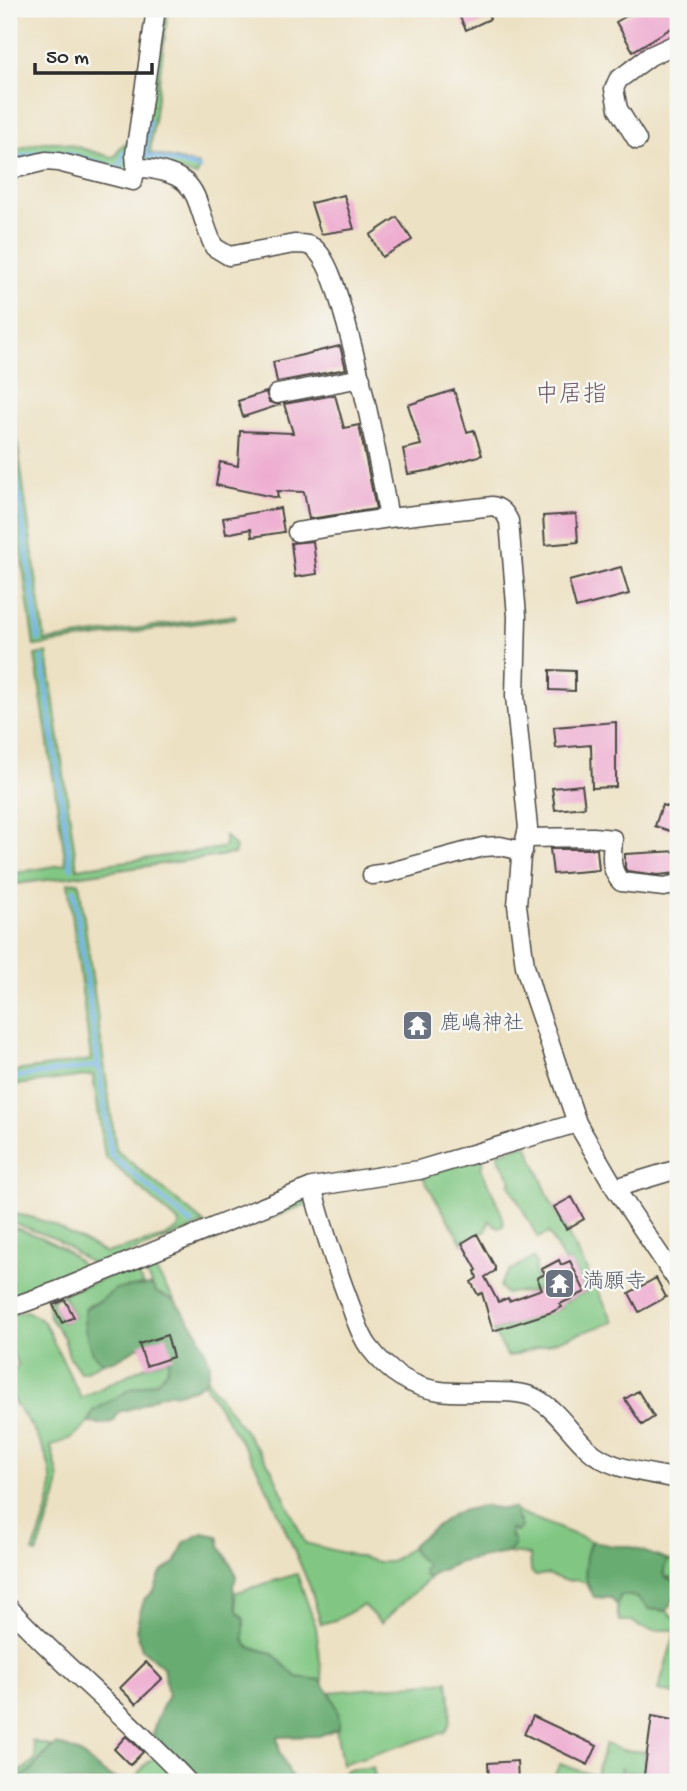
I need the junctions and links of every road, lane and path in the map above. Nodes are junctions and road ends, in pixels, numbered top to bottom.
1 (156, 9) edge
2 (678, 44) edge
3 (636, 140) dead end
4 (136, 167) junction
5 (9, 170) edge
6 (361, 378) junction
7 (278, 394) dead end
8 (389, 518) junction
9 (297, 532) dead end
10 (524, 844) junction
11 (372, 875) dead end
12 (678, 884) edge
13 (577, 1123) junction
14 (678, 1169) edge
15 (312, 1187) junction
16 (615, 1188) junction
17 (678, 1282) edge
18 (9, 1308) edge
19 (678, 1479) edge
20 (9, 1608) edge
21 (188, 1782) edge

1 - 4 street
2 - 3 street
4 - 5 street
4 - 6 street
6 - 7 street
6 - 8 street
8 - 9 street
8 - 10 street
10 - 11 street
10 - 12 street
10 - 13 street
13 - 15 street
13 - 16 street
14 - 16 street
15 - 18 street
15 - 19 street
16 - 17 street
20 - 21 street

